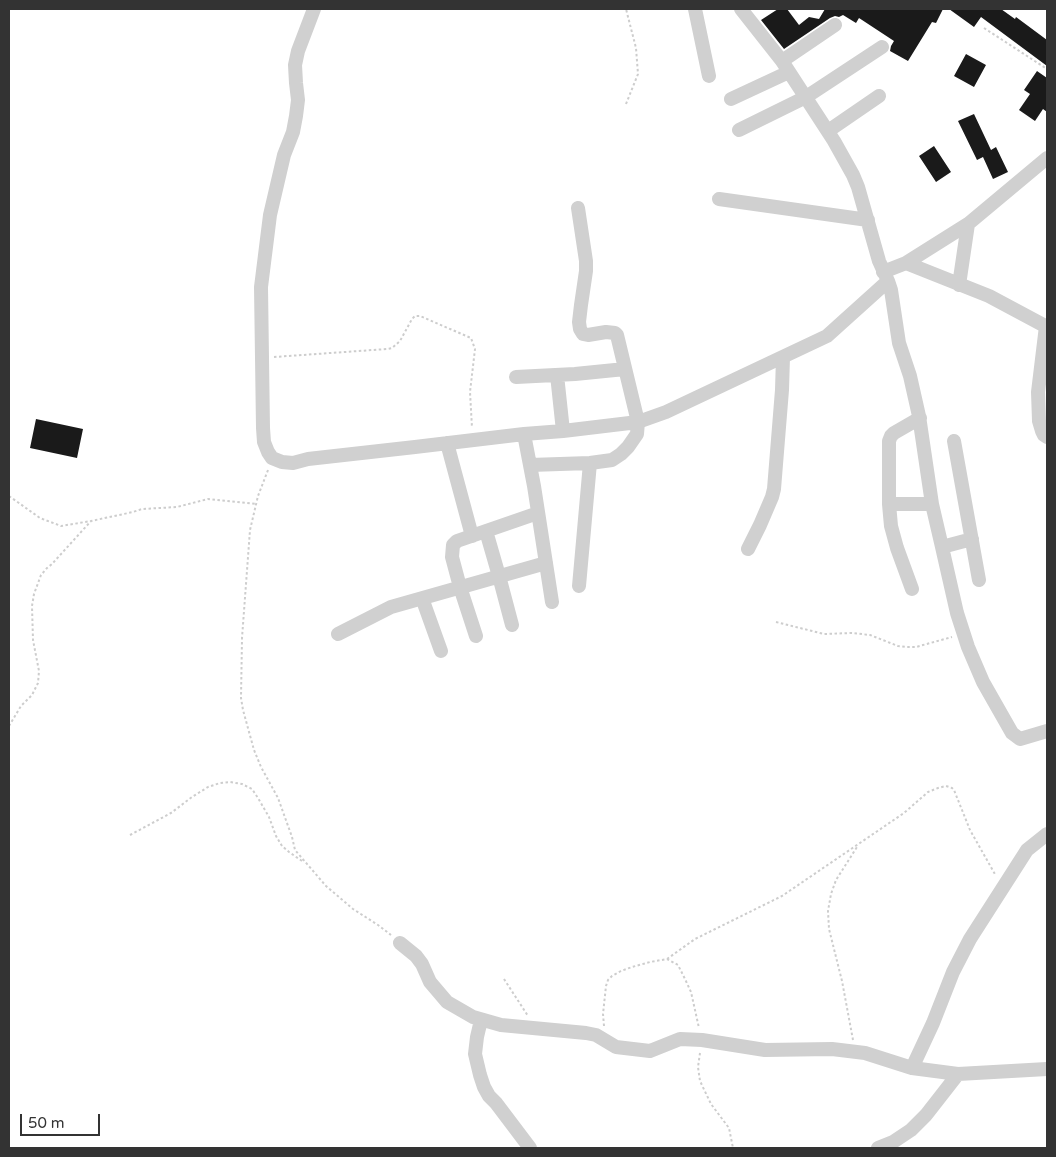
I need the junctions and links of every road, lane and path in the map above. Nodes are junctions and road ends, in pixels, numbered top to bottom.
1 (314, 9) edge
2 (626, 9) edge
3 (695, 9) edge
4 (741, 9) edge
5 (835, 25) dead end
6 (984, 28) dead end
7 (882, 47) dead end
8 (785, 67) junction
9 (1047, 69) edge
10 (709, 76) dead end
11 (879, 96) dead end
12 (806, 98) junction
13 (731, 99) dead end
14 (626, 104) dead end
15 (739, 130) dead end
16 (828, 131) junction
17 (1047, 158) edge
18 (720, 199) dead end
19 (578, 208) dead end
20 (868, 220) junction
21 (968, 224) junction
22 (906, 264) junction
23 (886, 277) junction
24 (959, 285) junction
25 (1046, 327) edge
26 (783, 357) junction
27 (261, 358) junction
28 (625, 369) junction
29 (557, 375) junction
30 (516, 377) dead end
31 (920, 418) junction
32 (638, 422) junction
33 (563, 431) junction
34 (524, 434) junction
35 (1047, 437) edge
36 (472, 440) junction
37 (954, 441) dead end
38 (447, 443) junction
39 (272, 458) junction
40 (590, 463) junction
41 (530, 465) junction
42 (9, 496) edge
43 (256, 504) junction
44 (889, 504) junction
45 (932, 504) junction
46 (538, 513) junction
47 (91, 521) junction
48 (486, 531) junction
49 (472, 536) junction
50 (972, 539) junction
51 (942, 547) junction
52 (748, 549) dead end
53 (546, 563) junction
54 (499, 576) junction
55 (979, 580) dead end
56 (579, 586) dead end
57 (460, 587) junction
58 (912, 589) dead end
59 (422, 598) junction
60 (552, 602) dead end
61 (776, 622) dead end
62 (512, 625) dead end
63 (338, 634) dead end
64 (964, 634) junction
65 (476, 636) dead end
66 (440, 651) dead end
67 (9, 726) edge
68 (1047, 731) edge
69 (1047, 834) edge
70 (130, 835) dead end
71 (859, 844) junction
72 (304, 861) junction
73 (1003, 886) junction
74 (400, 943) joint
75 (667, 959) junction
76 (504, 979) dead end
77 (481, 1020) junction
78 (542, 1029) junction
79 (702, 1040) junction
80 (606, 1041) junction
81 (855, 1052) junction
82 (912, 1068) junction
83 (1047, 1069) edge
84 (958, 1074) junction
85 (530, 1148) edge
86 (733, 1148) edge
87 (878, 1148) edge

1 - 27 street
2 - 14 path
3 - 10 street
4 - 8 street
5 - 8 street
6 - 9 path
7 - 12 street
8 - 12 street
8 - 13 street
11 - 16 street
12 - 15 street
12 - 16 street
16 - 20 street
17 - 21 street
18 - 20 street
19 - 28 street
20 - 23 street
21 - 22 street
21 - 24 street
22 - 23 street
22 - 24 street
23 - 26 street
23 - 31 street
24 - 25 street
25 - 35 street
26 - 32 street
26 - 52 street
27 - 36 path
27 - 39 street
28 - 29 street
28 - 32 street
29 - 30 street
29 - 33 street
31 - 44 street
31 - 45 street
32 - 33 street
32 - 40 street
33 - 34 street
34 - 36 street
34 - 41 street
36 - 38 street
37 - 50 street
38 - 39 street
38 - 49 street
39 - 43 path
40 - 41 street
40 - 56 street
41 - 46 street
42 - 47 path
43 - 47 path
43 - 72 path
44 - 45 street
44 - 58 street
45 - 51 street
46 - 48 street
46 - 53 street
47 - 67 path
48 - 49 street
48 - 54 street
49 - 57 street
50 - 51 street
50 - 55 street
51 - 64 street
53 - 54 street
53 - 60 street
54 - 57 street
54 - 62 street
57 - 59 street
57 - 65 street
59 - 63 street
59 - 66 street
61 - 64 path
64 - 68 street
69 - 73 street
70 - 72 path
71 - 73 path
71 - 75 path
71 - 81 path
72 - 74 path
73 - 82 street
74 - 77 street
75 - 79 path
75 - 80 path
76 - 78 path
77 - 78 street
77 - 85 street
78 - 80 street
79 - 80 street
79 - 81 street
79 - 86 path
81 - 82 street
82 - 84 street
83 - 84 street
84 - 87 street

